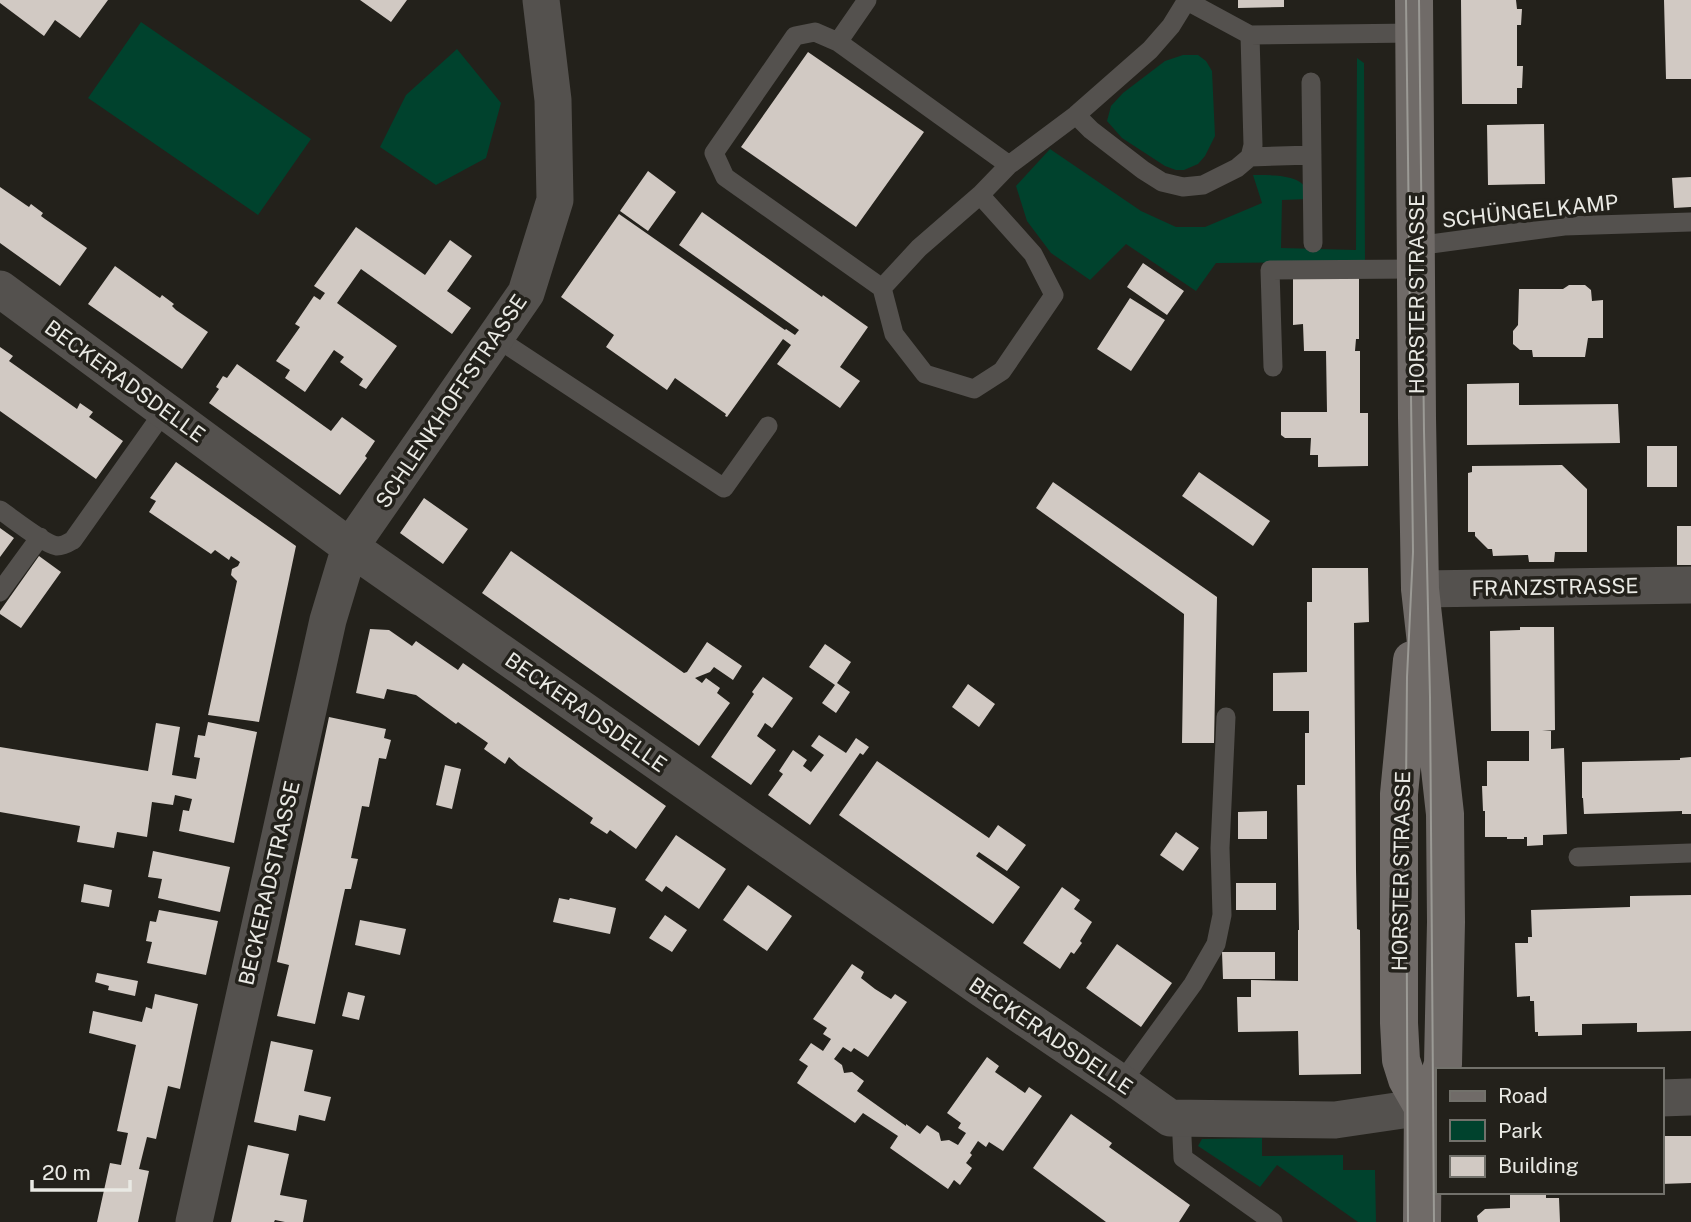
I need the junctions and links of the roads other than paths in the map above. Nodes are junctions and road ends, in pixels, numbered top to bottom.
1 (541, 0) edge
2 (867, 0) edge
3 (1187, 1) edge
4 (1414, 17) edge
5 (1250, 36) junction
6 (838, 42) junction
7 (1311, 82) dead end
8 (1076, 115) junction
9 (1312, 155) junction
10 (1250, 157) junction
11 (1009, 165) junction
12 (980, 195) junction
13 (1691, 222) edge
14 (1313, 243) dead end
15 (1416, 258) junction
16 (882, 288) junction
17 (0, 289) edge
18 (495, 337) junction
19 (1273, 367) dead end
20 (165, 410) junction
21 (768, 426) dead end
22 (0, 510) edge
23 (40, 537) junction
24 (350, 547) junction
25 (1691, 585) edge
26 (1420, 589) junction
27 (0, 592) edge
28 (1226, 717) dead end
29 (1691, 853) edge
30 (1578, 857) dead end
31 (1442, 1068) edge
32 (1121, 1083) junction
33 (1432, 1097) edge
34 (1691, 1097) edge
35 (1663, 1098) edge
36 (1181, 1117) junction
37 (194, 1222) edge
38 (1273, 1222) edge
39 (1422, 1222) edge

1 - 18 street, SCHLENKHOFFSTRASSE
2 - 6 lane
3 - 5 lane
3 - 8 lane
4 - 5 lane
4 - 15 main road, HORSTER STRASSE
5 - 10 lane
6 - 11 lane
6 - 16 lane
7 - 9 lane
8 - 10 lane
8 - 11 lane
9 - 10 lane
9 - 14 lane
11 - 12 lane
12 - 16 lane
12 - 16 lane
13 - 15 lane, SCHÜNGELKAMP
15 - 19 lane, SCHÜNGELKAMP
15 - 26 main road, HORSTER STRASSE
17 - 20 street, BECKERADSDELLE
18 - 21 lane
18 - 24 street, SCHLENKHOFFSTRASSE
20 - 23 lane
20 - 24 street, BECKERADSDELLE
22 - 23 lane
23 - 27 lane
24 - 32 street, BECKERADSDELLE
24 - 37 street, BECKERADSTRASSE
25 - 26 street, FRANZSTRASSE
26 - 31 main road, HORSTER STRASSE
26 - 33 main road, HORSTER STRASSE
28 - 32 lane
29 - 30 lane
32 - 36 street, BECKERADSDELLE
33 - 36 street, BECKERADSDELLE
33 - 39 main road, HORSTER STRASSE
34 - 35 street
36 - 38 lane

